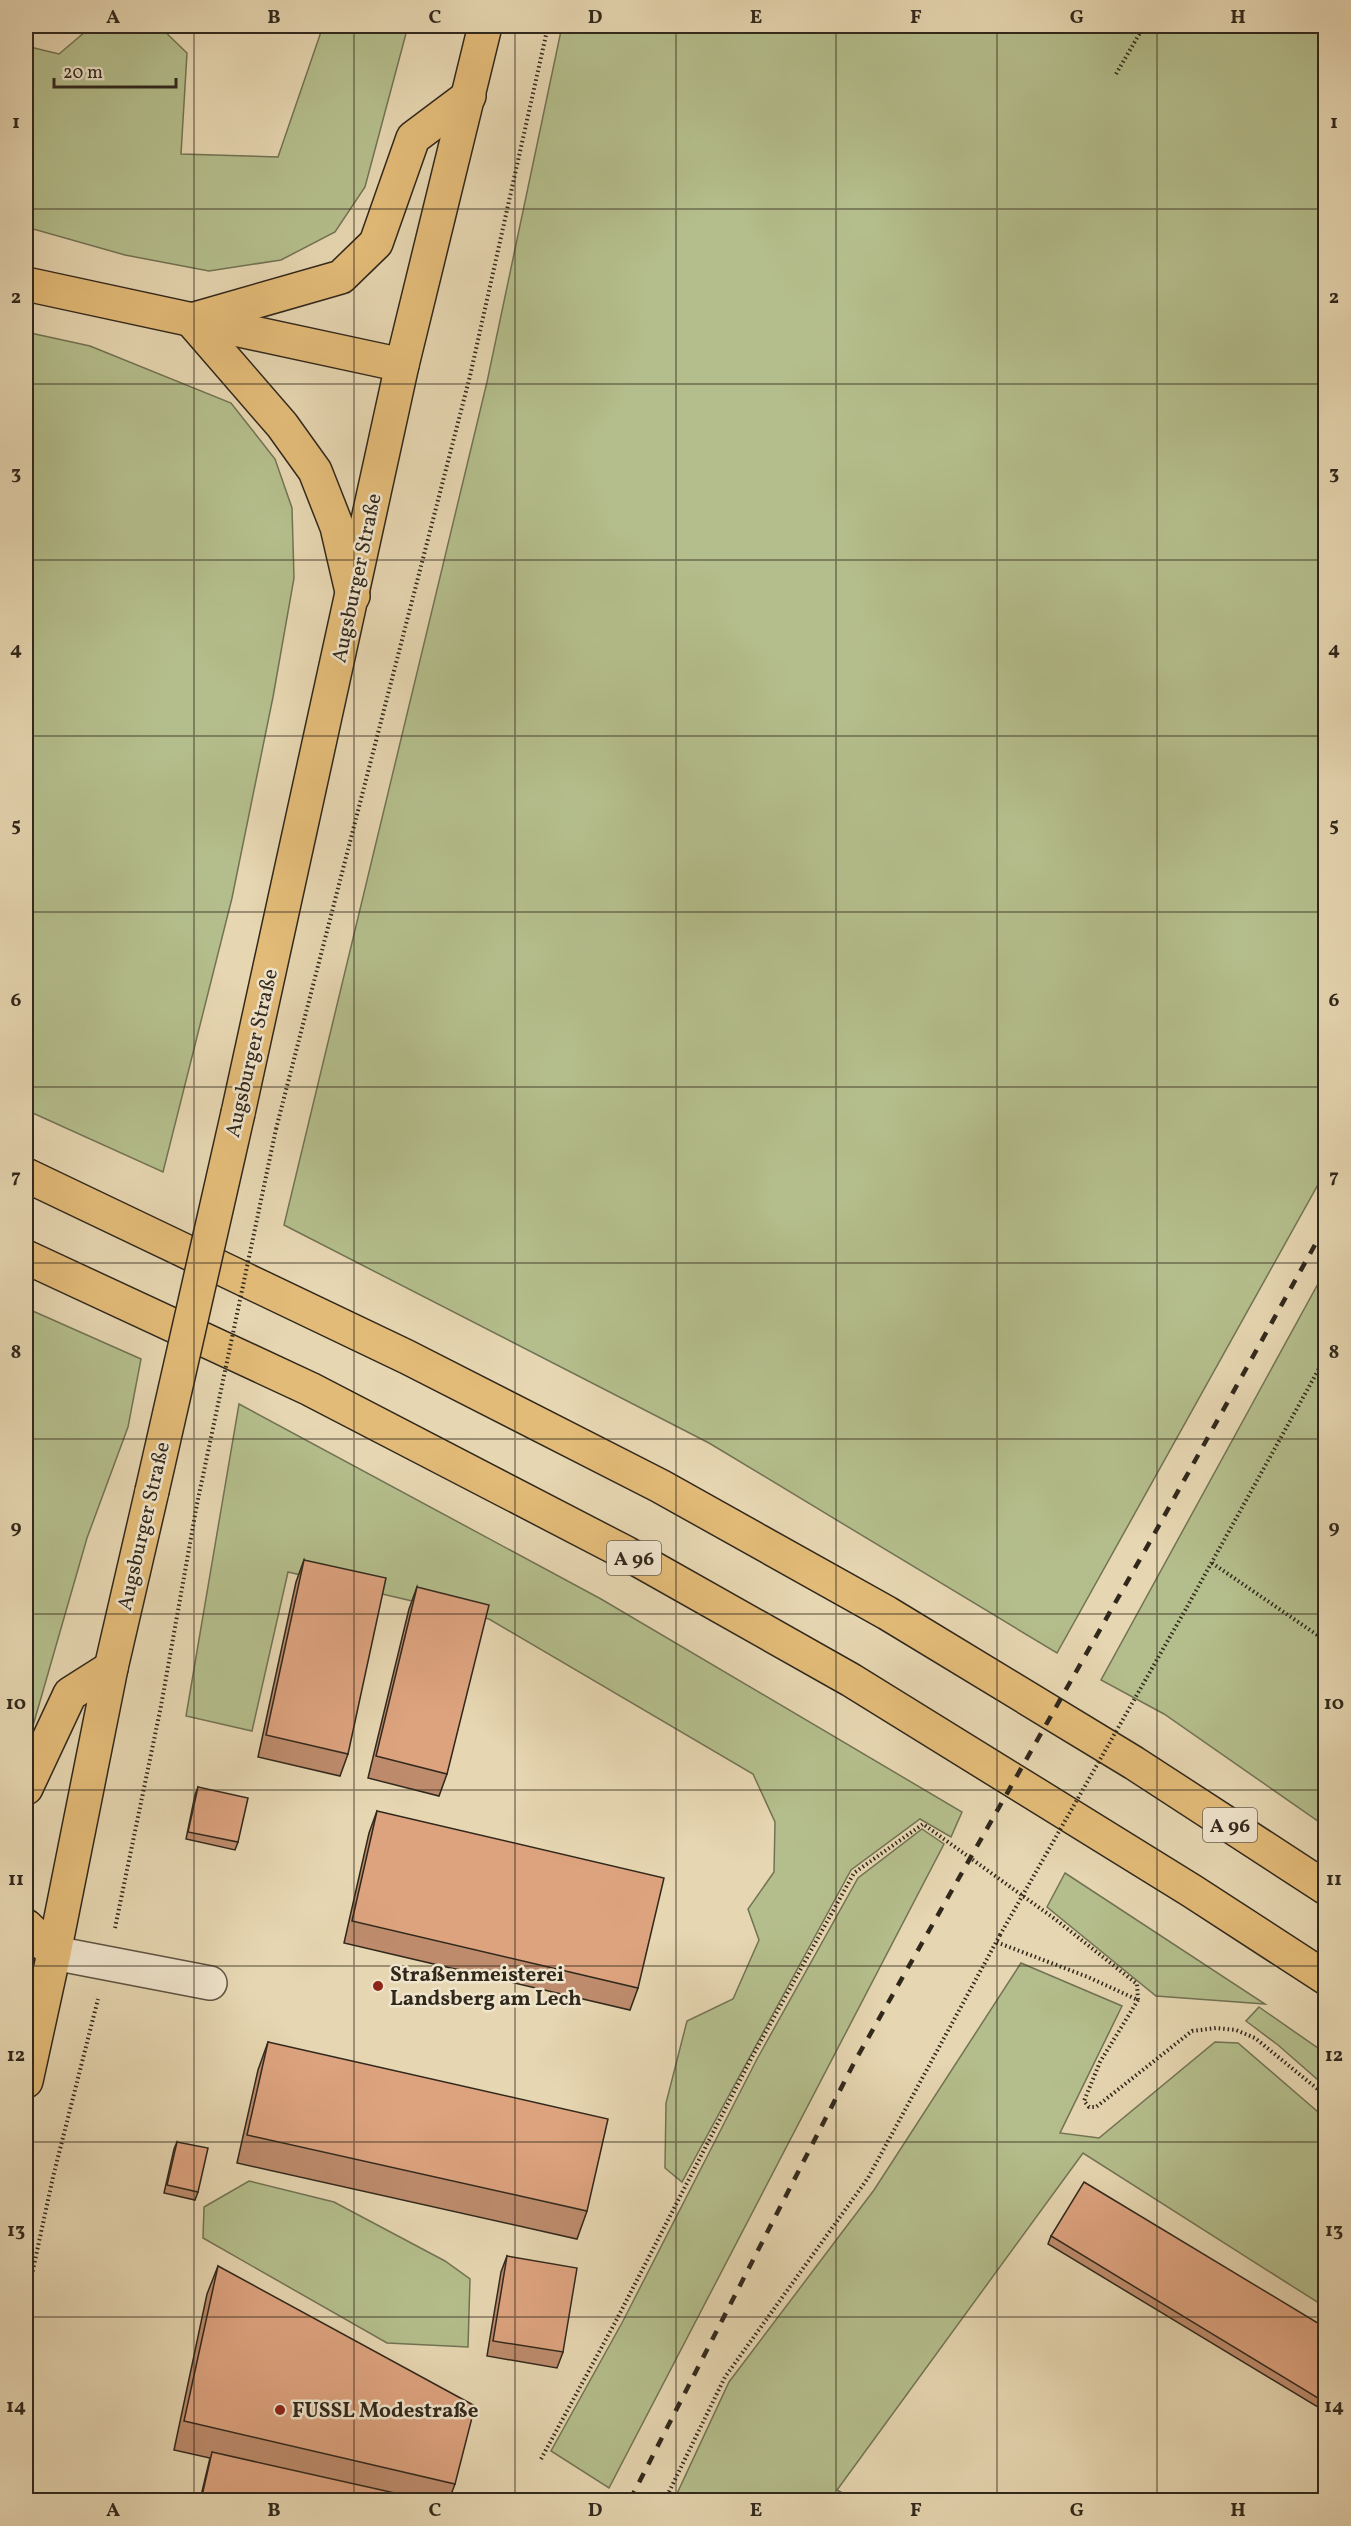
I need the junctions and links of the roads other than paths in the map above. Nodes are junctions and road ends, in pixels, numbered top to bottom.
1 (485, 26) edge
2 (469, 96) junction
3 (26, 284) edge
4 (191, 320) junction
5 (402, 365) junction
6 (353, 596) junction
7 (26, 1174) edge
8 (34, 1262) edge
9 (111, 1668) junction
10 (26, 1788) edge
11 (1326, 1888) edge
12 (26, 1926) edge
13 (40, 1954) edge
14 (1326, 1978) edge
15 (210, 1983) dead end
16 (26, 2081) edge

1 - 2 main road, Augsburger Straße
2 - 4 main road
2 - 5 main road, Augsburger Straße
3 - 4 main road
4 - 5 main road
4 - 6 main road
5 - 6 main road, Augsburger Straße
6 - 9 main road, Augsburger Straße, bridge
7 - 11 main road, A 96
8 - 14 main road, A 96
9 - 10 main road
9 - 13 main road, Augsburger Straße
12 - 13 main road
13 - 15 lane
13 - 16 main road, Augsburger Straße

